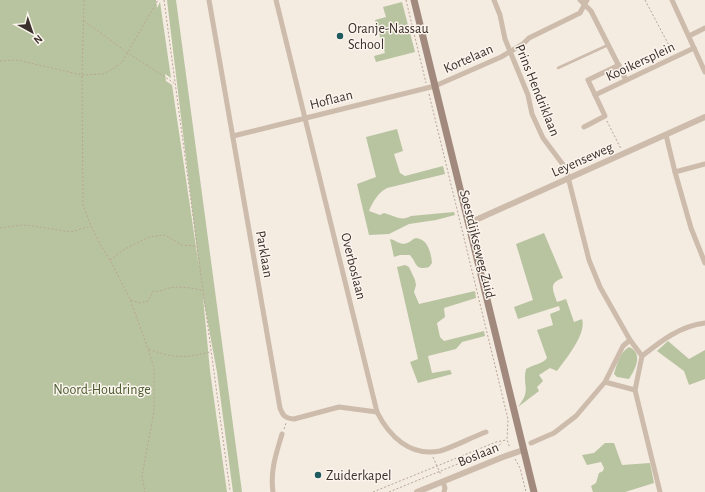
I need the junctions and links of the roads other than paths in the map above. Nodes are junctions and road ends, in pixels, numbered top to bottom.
1 (209, 0) edge
2 (276, 0) edge
3 (414, 0) edge
4 (494, 0) edge
5 (580, 0) edge
6 (672, 0) edge
7 (586, 3) edge
8 (705, 28) edge
9 (689, 36) junction
10 (608, 45) junction
11 (694, 48) junction
12 (510, 52) junction
13 (703, 62) edge
14 (618, 65) junction
15 (558, 68) dead end
16 (705, 72) edge
17 (626, 80) junction
18 (435, 86) junction
19 (595, 95) junction
20 (705, 117) edge
21 (305, 118) junction
22 (584, 127) dead end
23 (666, 135) junction
24 (233, 136) junction
25 (705, 164) edge
26 (675, 172) junction
27 (568, 176) junction
28 (469, 224) junction
29 (705, 263) edge
30 (705, 324) edge
31 (630, 340) junction
32 (642, 356) junction
33 (605, 382) junction
34 (635, 390) junction
35 (377, 412) junction
36 (486, 432) dead end
37 (282, 434) road end
38 (531, 443) dead end
39 (523, 450) junction
40 (443, 482) junction
41 (273, 492) edge
42 (417, 492) edge
43 (444, 492) edge
44 (534, 492) edge
45 (660, 492) edge

1 - 24 street, Parklaan
2 - 21 street, Overboslaan
3 - 18 main road, Soestdijkseweg Zuid
4 - 12 street, Prins Hendriklaan
5 - 7 street
6 - 9 street
7 - 10 street
7 - 12 street, Kortelaan
8 - 9 street
9 - 11 street
10 - 14 street
10 - 15 lane
11 - 13 street
11 - 17 street, Kooikersplein
12 - 18 street, Kortelaan
12 - 27 street, Prins Hendriklaan
13 - 16 street
14 - 17 street
14 - 19 street, Kooikersplein
17 - 19 street, Kooikersplein
18 - 21 street, Hoflaan
18 - 28 main road, Soestdijkseweg Zuid
19 - 22 street, Kooikersplein
20 - 23 street, Leyenseweg
21 - 24 street, Hoflaan
21 - 35 street, Overboslaan
23 - 26 street
23 - 27 street, Leyenseweg
24 - 35 street, Parklaan
25 - 26 street
26 - 29 street
27 - 28 street, Leyenseweg
27 - 31 street, Prins Hendriklaan
28 - 39 main road, Soestdijkseweg Zuid
30 - 32 street
31 - 32 street, Prins Hendriklaan
31 - 33 street
32 - 34 street
33 - 34 street
33 - 38 street
34 - 45 street
35 - 36 street, Overboslaan
37 - 41 street
39 - 40 street, Boslaan
39 - 44 main road, Soestdijkseweg Zuid
40 - 42 street, Boslaan
40 - 43 street

